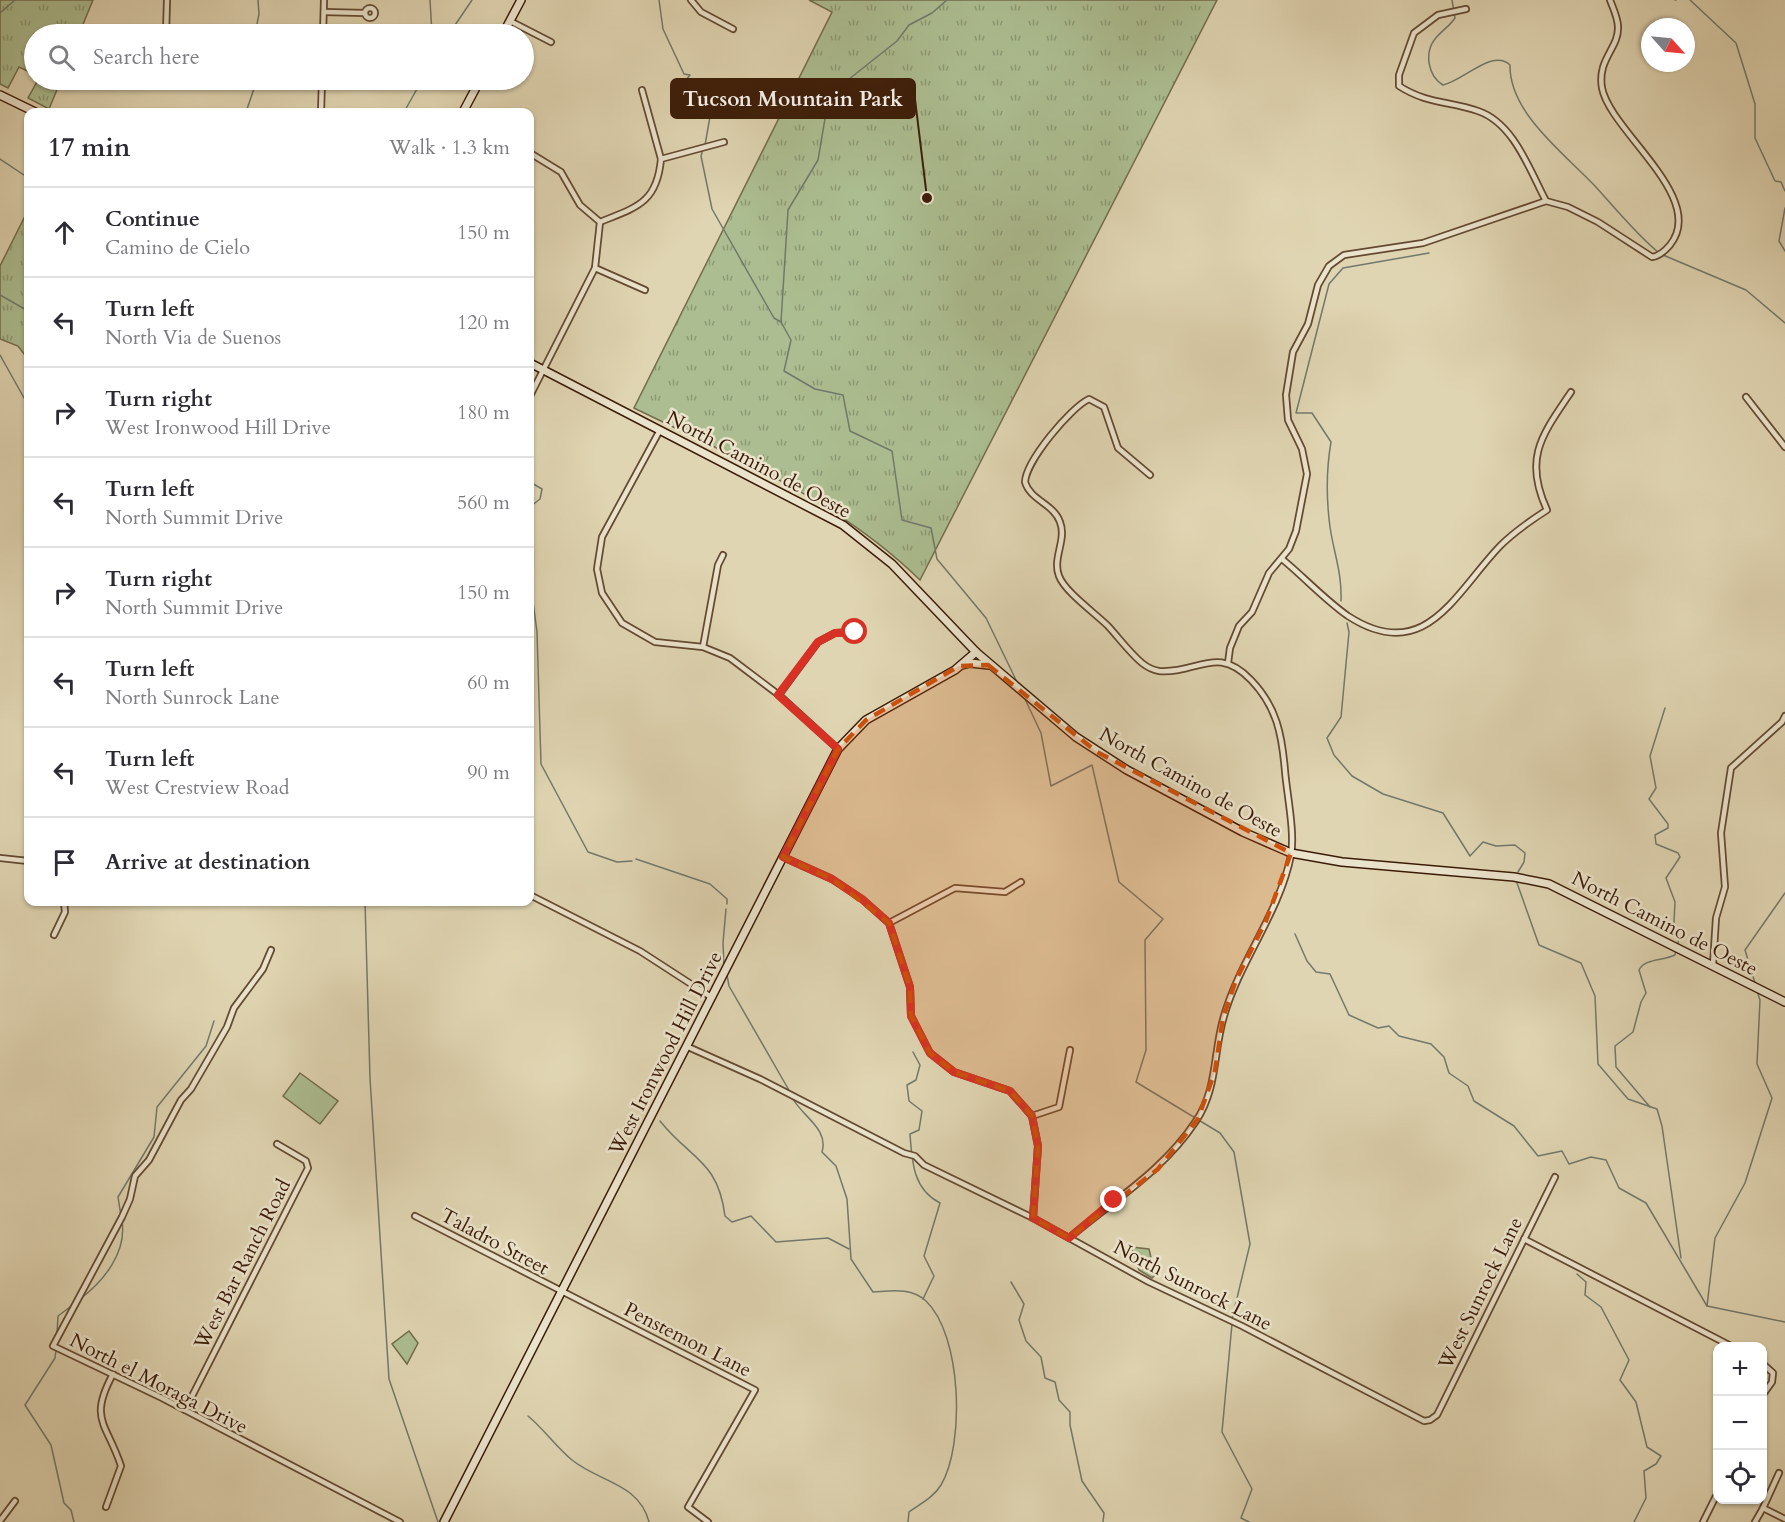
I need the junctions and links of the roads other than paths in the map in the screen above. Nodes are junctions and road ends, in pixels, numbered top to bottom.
1 (167, 0) edge
2 (324, 0) edge
3 (521, 0) edge
4 (691, 0) edge
5 (1610, 0) edge
6 (1466, 9) dead end
7 (324, 12) junction
8 (365, 13) dead end
9 (510, 21) junction
10 (166, 24) edge
11 (323, 24) edge
12 (508, 24) edge
13 (516, 24) edge
14 (733, 29) dead end
15 (534, 33) edge
16 (551, 42) dead end
17 (322, 90) edge
18 (475, 90) edge
19 (642, 90) dead end
20 (0, 95) edge
21 (27, 108) edge
22 (321, 108) edge
23 (465, 108) edge
24 (723, 141) dead end
25 (534, 155) edge
26 (661, 159) junction
27 (1546, 201) junction
28 (600, 222) junction
29 (595, 268) junction
30 (645, 290) dead end
31 (534, 365) edge
32 (543, 370) junction
33 (534, 388) edge
34 (1570, 392) dead end
35 (1746, 397) dead end
36 (660, 430) junction
37 (1785, 447) edge
38 (1150, 475) dead end
39 (723, 555) dead end
40 (1282, 559) junction
41 (855, 632) dead end
42 (703, 647) junction
43 (976, 652) junction
44 (1228, 663) junction
45 (959, 666) junction
46 (993, 667) junction
47 (778, 695) junction
48 (1785, 716) edge
49 (838, 749) junction
50 (1291, 854) junction
51 (783, 857) junction
52 (0, 858) edge
53 (24, 861) edge
54 (1021, 882) dead end
55 (534, 897) edge
56 (64, 906) edge
57 (889, 923) junction
58 (54, 935) dead end
59 (271, 950) dead end
60 (1713, 965) junction
61 (711, 997) junction
62 (1785, 1002) edge
63 (686, 1046) junction
64 (1070, 1050) dead end
65 (1032, 1116) junction
66 (277, 1144) dead end
67 (1555, 1178) dead end
68 (415, 1216) dead end
69 (1033, 1218) junction
70 (1069, 1238) junction
71 (1524, 1239) junction
72 (561, 1293) junction
73 (1721, 1342) edge
74 (1767, 1366) edge
75 (113, 1374) junction
76 (1767, 1389) edge
77 (185, 1410) junction
78 (1430, 1420) joint
79 (1779, 1473) dead end
80 (15, 1501) dead end
81 (1713, 1502) edge
82 (106, 1507) dead end
83 (1763, 1508) junction
84 (1785, 1519) edge
85 (0, 1521) edge
86 (400, 1522) edge
87 (444, 1522) edge
88 (708, 1522) edge
89 (1703, 1522) edge
90 (1755, 1522) edge

1 - 10 street
2 - 7 street
3 - 9 street
4 - 14 street
5 - 27 street
6 - 27 street
7 - 8 street
7 - 11 street
9 - 12 street
9 - 13 street
15 - 16 street
17 - 22 street
18 - 23 street
19 - 26 street
20 - 21 street
24 - 26 street
25 - 28 street
26 - 28 street
27 - 40 street
28 - 29 street
29 - 30 street
29 - 32 street
31 - 32 street, North Camino de Oeste
32 - 33 street
32 - 36 street, North Camino de Oeste
34 - 40 street
35 - 37 street
36 - 42 street
36 - 43 street, North Camino de Oeste
38 - 44 street
39 - 42 street
40 - 44 street
41 - 47 street
42 - 47 street
43 - 45 street, West Ironwood Hill Drive
43 - 46 street, North Camino de Oeste
44 - 50 street
45 - 46 street
45 - 49 street, West Ironwood Hill Drive
46 - 50 street, North Camino de Oeste
47 - 49 street
48 - 60 street
49 - 51 street, West Ironwood Hill Drive
50 - 60 street, North Camino de Oeste
50 - 70 street
51 - 57 street
51 - 61 street, West Ironwood Hill Drive
52 - 53 street
54 - 57 street
55 - 61 street
56 - 58 street
57 - 65 street
59 - 75 street, North el Moraga Drive
60 - 62 street, North Camino de Oeste
61 - 63 street, West Ironwood Hill Drive
63 - 69 street, North Sunrock Lane
63 - 72 street, West Ironwood Hill Drive
64 - 65 street
65 - 69 street
66 - 77 street, West Bar Ranch Road
67 - 71 street, West Sunrock Lane
68 - 72 street, Taladro Street
69 - 70 street, North Sunrock Lane
70 - 78 street, North Sunrock Lane
71 - 73 street
71 - 78 street, West Sunrock Lane
72 - 87 street, West Ironwood Hill Drive
72 - 88 street, Penstemon Lane
74 - 76 street
75 - 77 street, North el Moraga Drive
75 - 82 street
77 - 86 street, North el Moraga Drive
79 - 83 street
80 - 85 street
81 - 89 street
83 - 84 street
83 - 90 street

